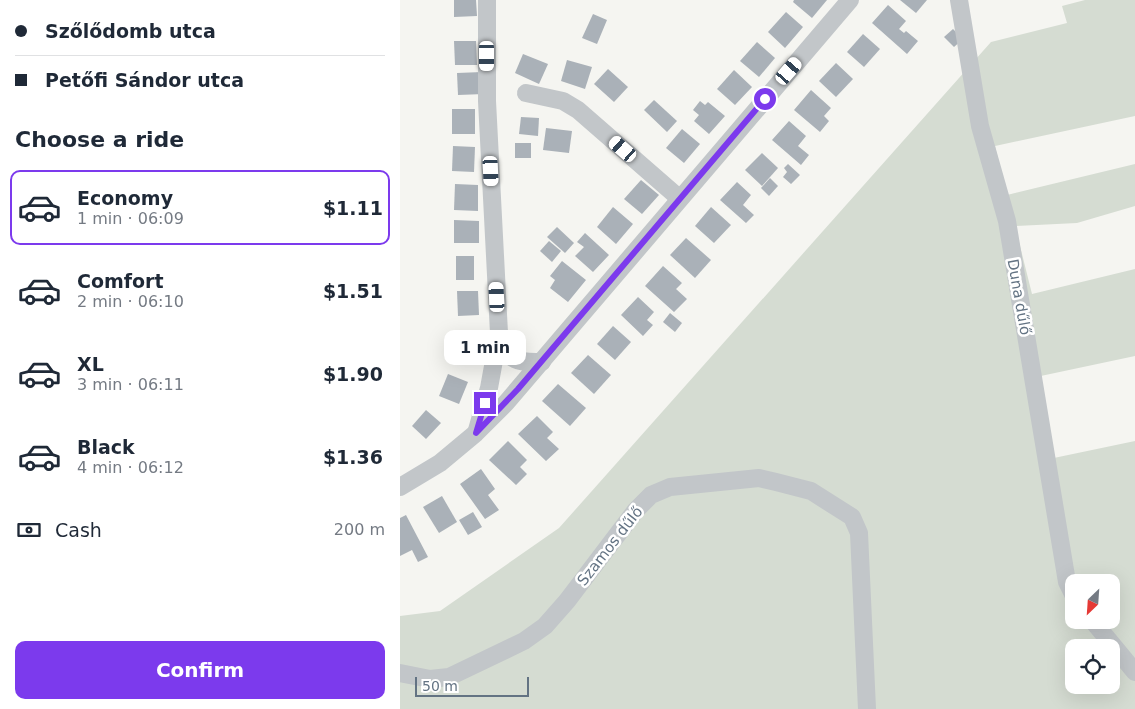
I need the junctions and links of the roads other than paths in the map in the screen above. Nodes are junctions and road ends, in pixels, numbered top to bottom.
1 (487, 0) edge
2 (850, 0) edge
3 (959, 0) edge
4 (526, 93) dead end
5 (679, 198) junction
6 (499, 334) junction
7 (542, 362) junction
8 (476, 433) junction
9 (400, 487) edge
10 (1066, 574) edge
11 (1099, 629) edge
12 (1135, 672) edge
13 (400, 673) edge
14 (867, 709) edge

1 - 6 street
2 - 5 street
3 - 10 street, Duna dűlő
4 - 5 street
5 - 7 street
6 - 7 street
6 - 8 street
7 - 8 street
8 - 9 street
11 - 12 street
13 - 14 street, Szamos dűlő

